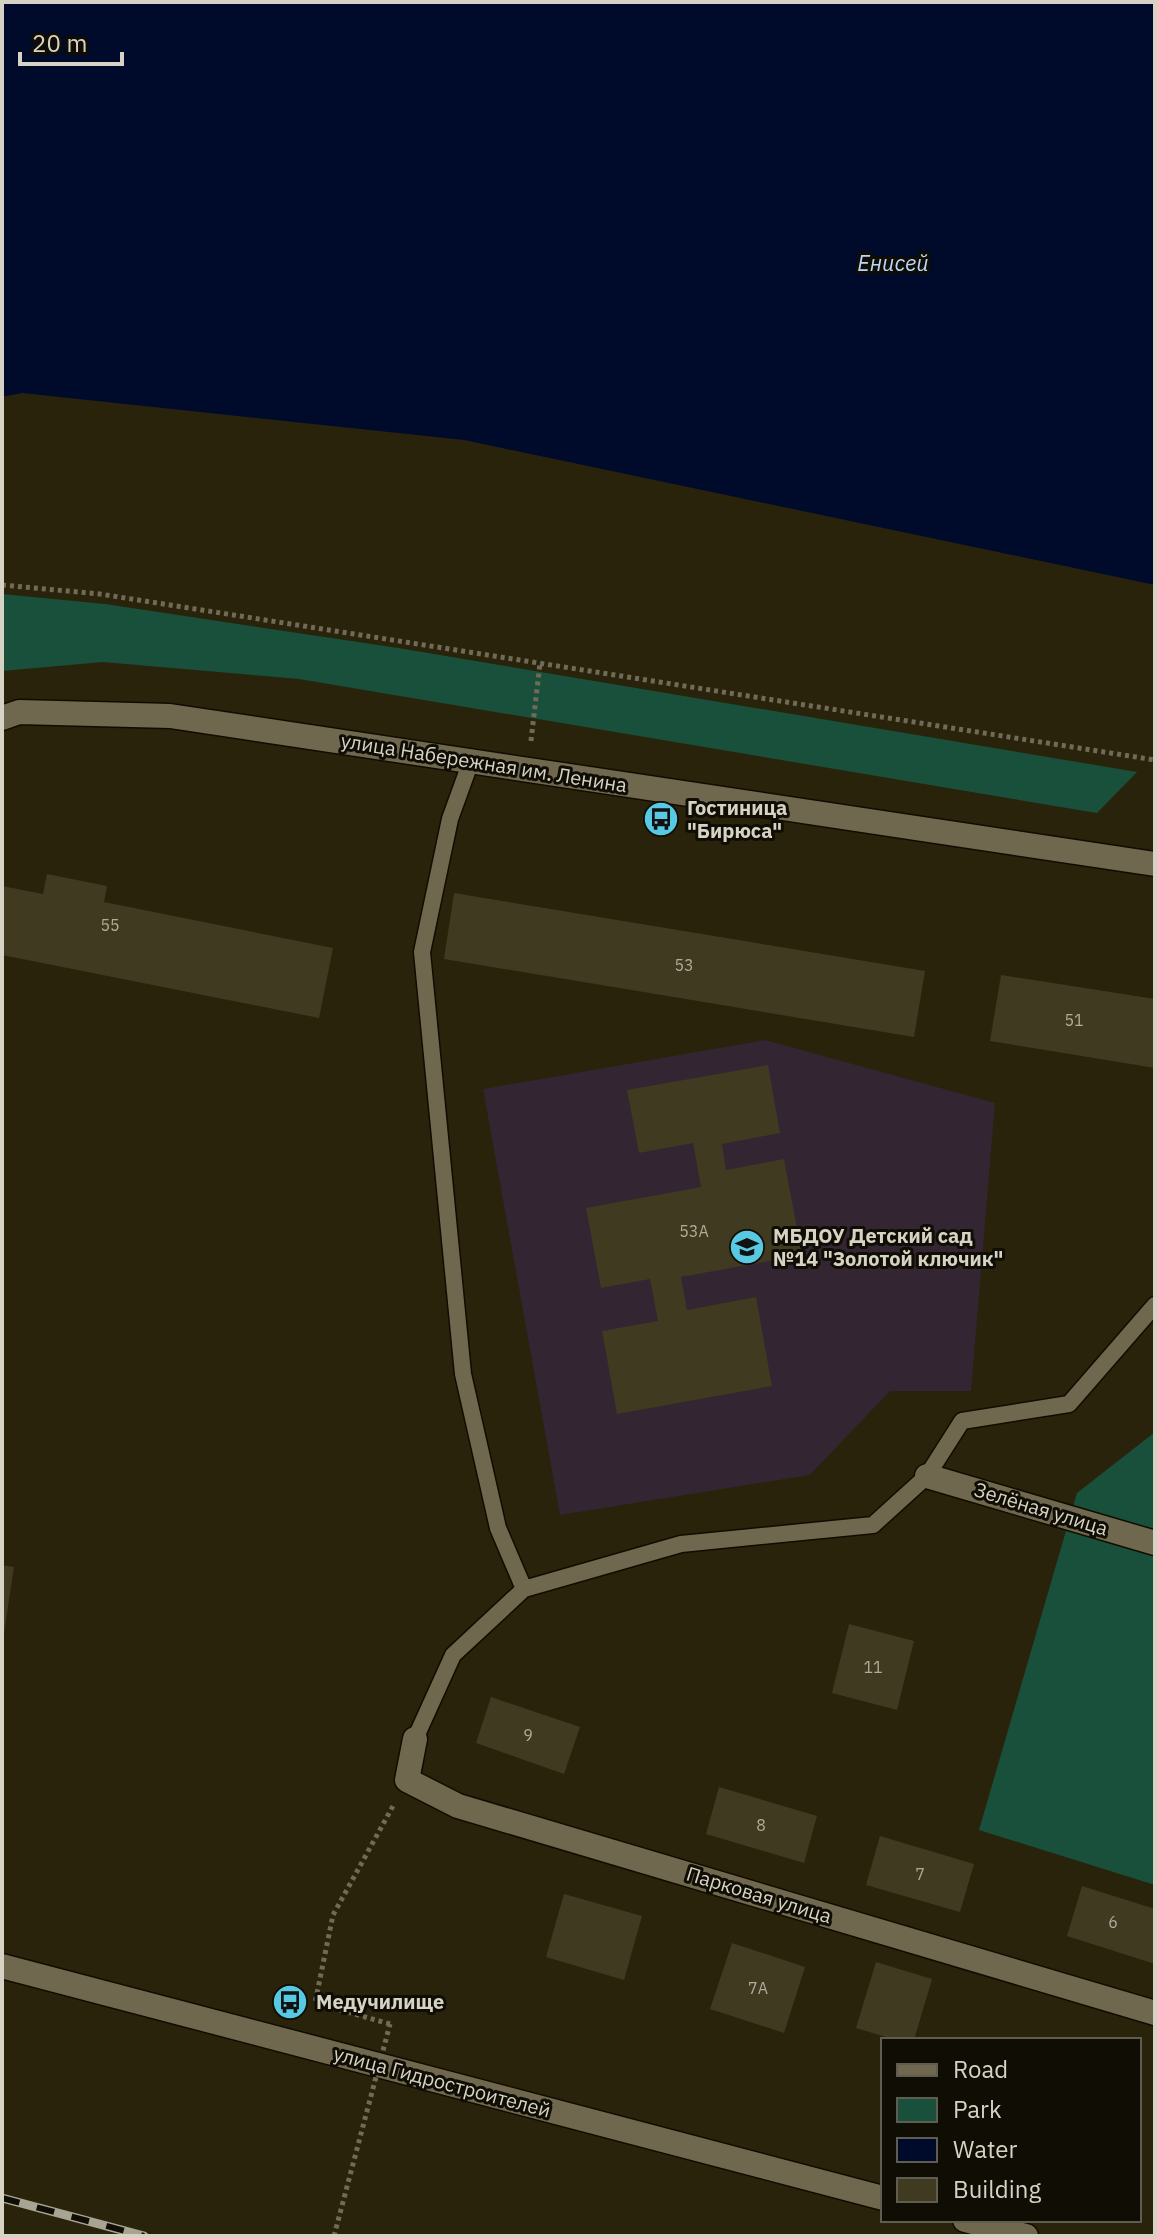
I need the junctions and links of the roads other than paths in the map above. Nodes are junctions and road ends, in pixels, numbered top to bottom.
1 (2, 718) edge
2 (471, 761) junction
3 (1155, 864) edge
4 (1155, 1305) edge
5 (927, 1476) junction
6 (1155, 1543) edge
7 (524, 1589) junction
8 (415, 1739) joint
9 (2, 1966) edge
10 (1155, 2013) edge
11 (881, 2197) edge
12 (973, 2222) edge
13 (1026, 2236) edge

1 - 2 street, улица Набережная им. Ленина
2 - 3 street, улица Набережная им. Ленина
2 - 7 lane
4 - 5 lane
5 - 6 street, Зелёная улица
5 - 7 lane
7 - 8 lane
8 - 10 street, Парковая улица
9 - 11 street, улица Гидростроителей
12 - 13 street

